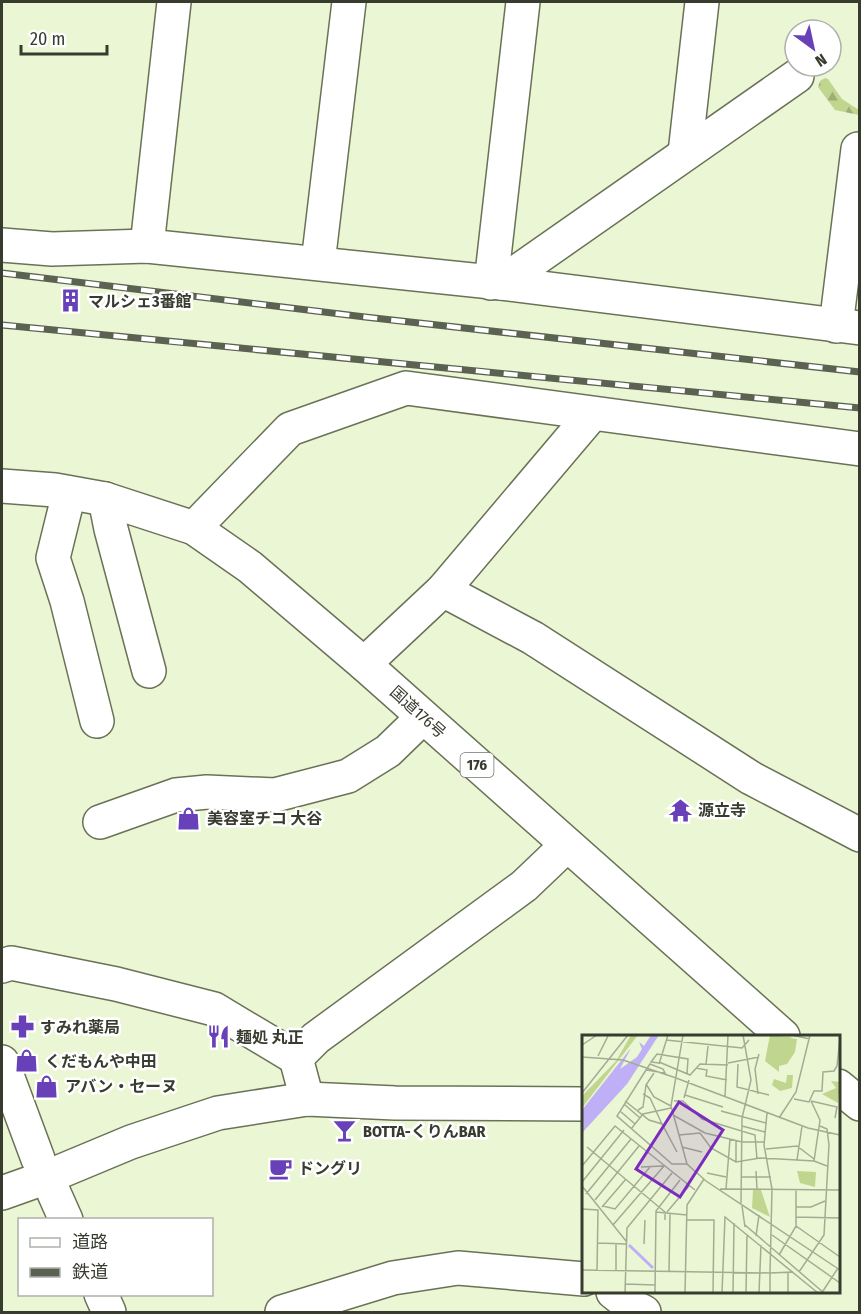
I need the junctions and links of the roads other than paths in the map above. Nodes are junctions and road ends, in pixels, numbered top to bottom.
1 (174, 2) edge
2 (349, 2) edge
3 (523, 2) edge
4 (702, 2) edge
5 (794, 78) edge
6 (858, 149) edge
7 (685, 153) junction
8 (2, 245) edge
9 (147, 246) junction
10 (318, 263) junction
11 (496, 283) junction
12 (848, 327) edge
13 (592, 414) junction
14 (860, 449) edge
15 (2, 486) edge
16 (69, 493) junction
17 (105, 499) junction
18 (194, 528) junction
19 (443, 590) junction
20 (364, 664) junction
21 (149, 671) dead end
22 (423, 717) junction
23 (97, 721) dead end
24 (100, 822) dead end
25 (860, 835) edge
26 (567, 845) junction
27 (2, 966) edge
28 (782, 1035) edge
29 (296, 1058) junction
30 (2, 1062) edge
31 (840, 1088) edge
32 (307, 1099) junction
33 (582, 1104) edge
34 (860, 1104) edge
35 (38, 1159) dead end
36 (2, 1192) edge
37 (582, 1279) edge
38 (614, 1293) edge
39 (102, 1296) edge
40 (109, 1312) edge
41 (282, 1312) edge
42 (644, 1312) edge

1 - 9 main road
2 - 10 main road
3 - 11 main road
4 - 7 main road
5 - 7 main road
6 - 12 main road
7 - 11 main road
8 - 9 main road
9 - 10 main road
10 - 11 main road
11 - 12 main road
13 - 14 main road
13 - 18 main road
13 - 19 main road
15 - 16 main road, 国道176号 / 176
16 - 17 main road, 国道176号 / 176
16 - 23 main road
17 - 18 main road, 国道176号 / 176
17 - 21 main road
18 - 20 main road, 国道176号 / 176
19 - 20 main road
19 - 25 main road
20 - 22 main road, 国道176号 / 176
22 - 24 main road
22 - 26 main road, 国道176号 / 176
26 - 28 main road, 国道176号 / 176
26 - 29 main road
27 - 29 main road
29 - 32 main road
30 - 35 main road
31 - 34 main road
32 - 33 main road
32 - 36 main road
37 - 41 main road
38 - 42 main road
39 - 40 main road

